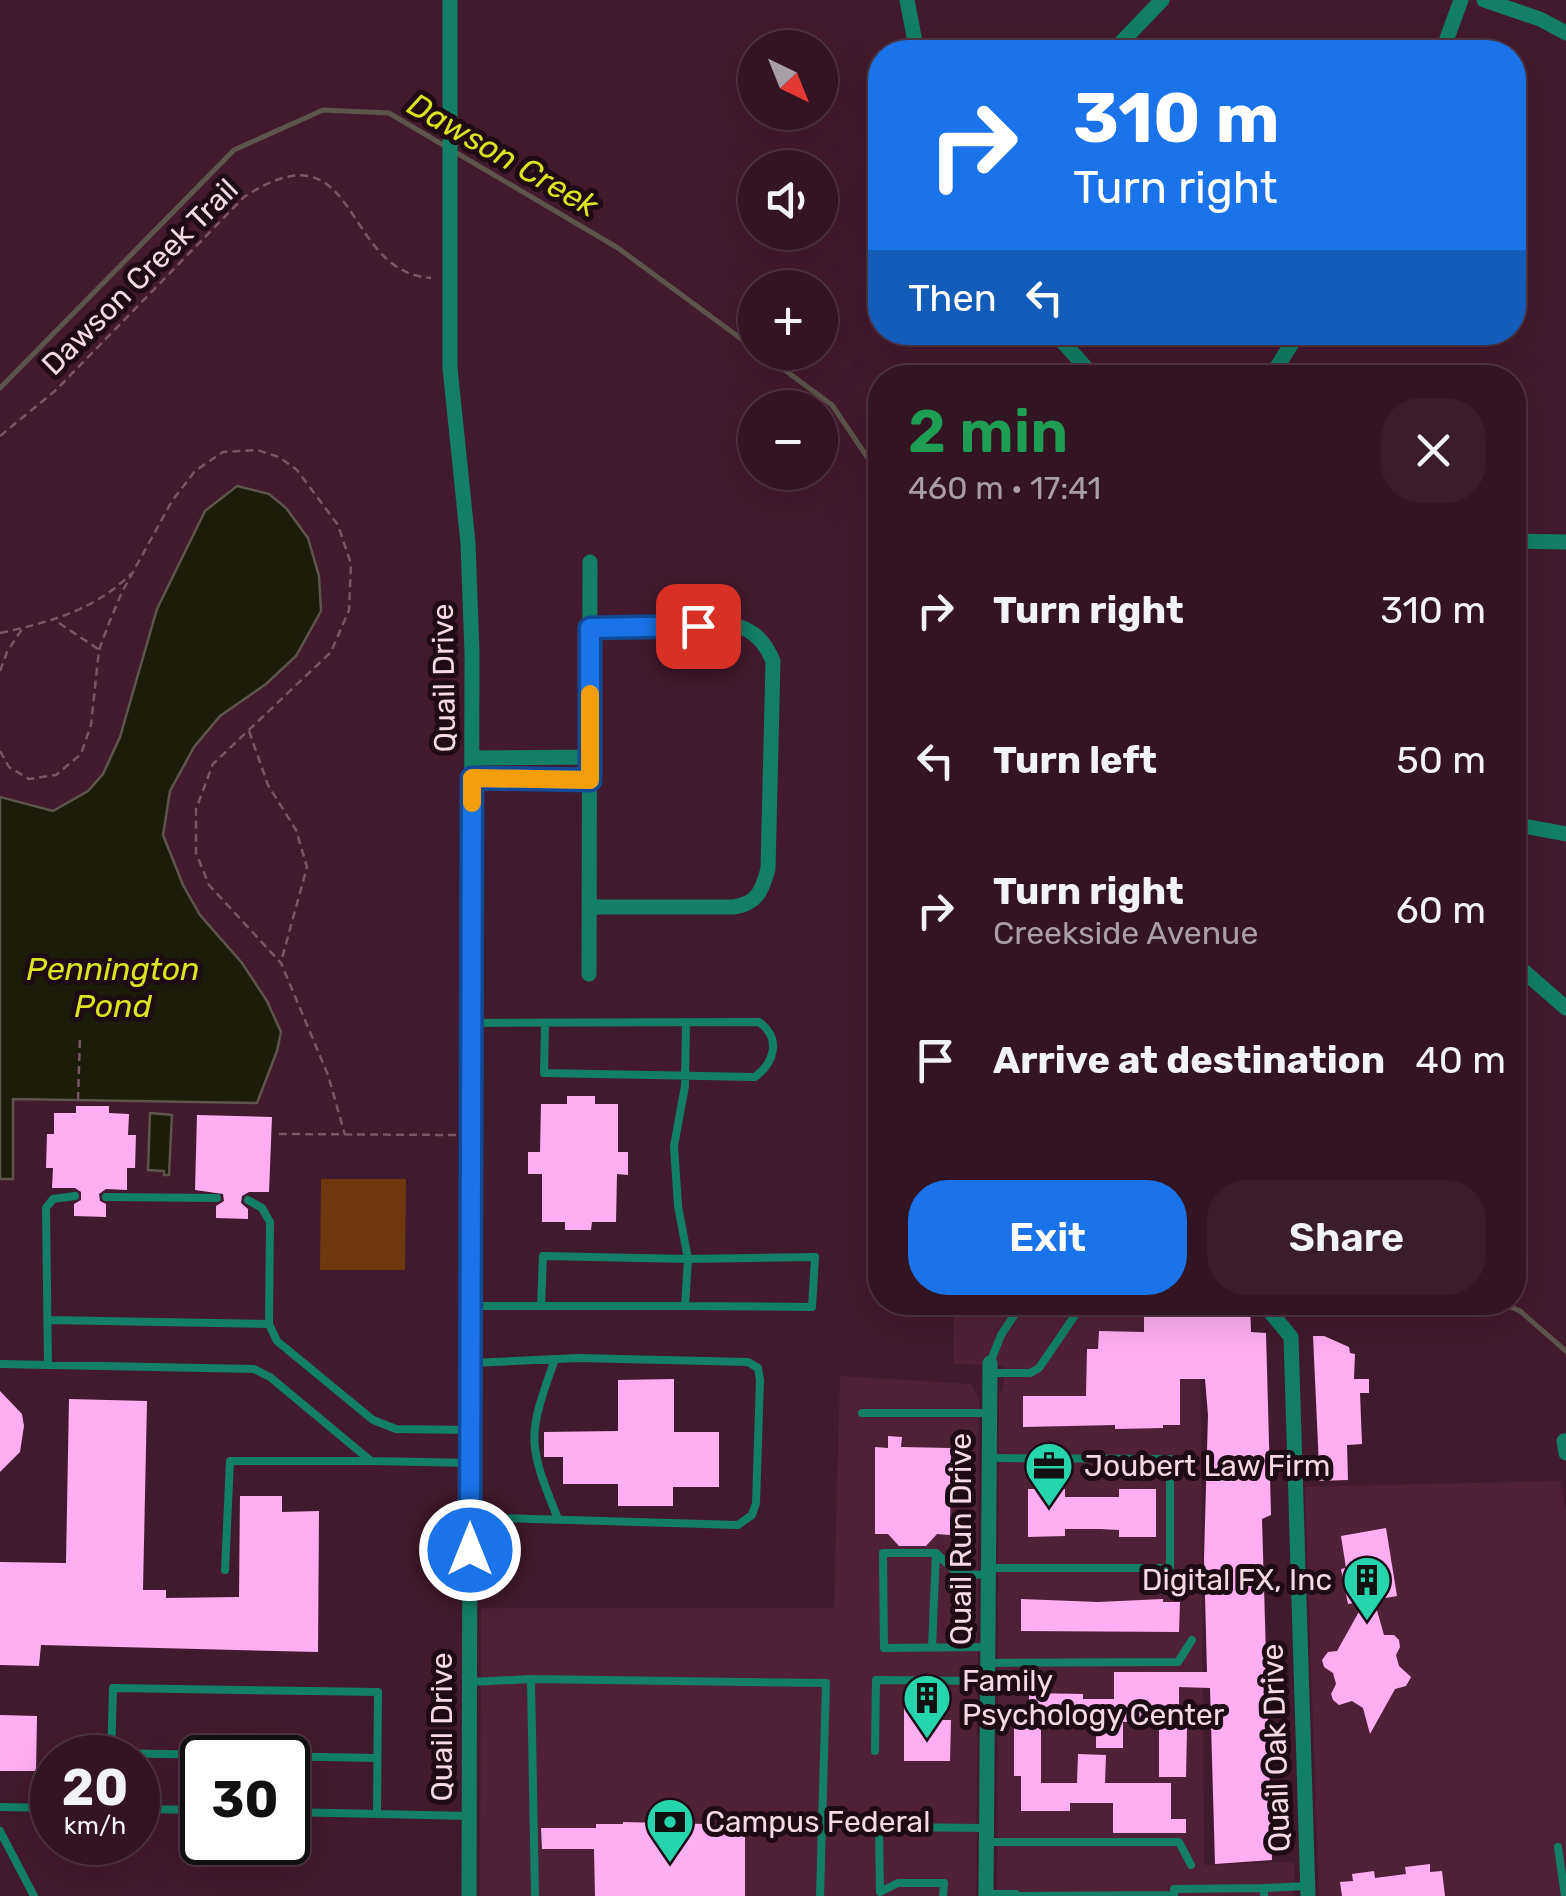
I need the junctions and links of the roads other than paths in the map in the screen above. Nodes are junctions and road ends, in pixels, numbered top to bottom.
1 (450, 0) edge
2 (907, 0) edge
3 (1162, 0) edge
4 (1461, 0) edge
5 (1484, 0) edge
6 (1566, 33) edge
7 (915, 40) edge
8 (1124, 40) edge
9 (1446, 40) edge
10 (1066, 345) edge
11 (1083, 365) edge
12 (1526, 541) edge
13 (1566, 542) edge
14 (590, 562) dead end
15 (590, 628) junction
16 (590, 757) junction
17 (472, 758) junction
18 (472, 778) junction
19 (590, 780) junction
20 (1526, 827) edge
21 (1566, 834) edge
22 (589, 908) junction
23 (1526, 973) edge
24 (589, 974) dead end
25 (1566, 1008) edge
26 (686, 1022) junction
27 (471, 1023) junction
28 (545, 1023) junction
29 (686, 1076) junction
30 (74, 1196) dead end
31 (106, 1197) dead end
32 (216, 1198) dead end
33 (248, 1200) dead end
34 (688, 1259) junction
35 (470, 1306) junction
36 (542, 1306) junction
37 (685, 1306) junction
38 (1015, 1315) edge
39 (1075, 1315) edge
40 (1273, 1315) edge
41 (48, 1320) junction
42 (269, 1324) junction
43 (556, 1359) junction
44 (471, 1363) junction
45 (0, 1364) edge
46 (48, 1365) junction
47 (989, 1368) junction
48 (862, 1413) dead end
49 (989, 1413) junction
50 (470, 1430) junction
51 (989, 1458) junction
52 (371, 1461) junction
53 (470, 1464) junction
54 (470, 1517) junction
55 (558, 1519) junction
56 (936, 1553) junction
57 (225, 1570) dead end
58 (990, 1572) junction
59 (1192, 1640) dead end
60 (932, 1647) junction
61 (988, 1655) junction
62 (531, 1679) junction
63 (988, 1681) junction
64 (470, 1682) junction
65 (112, 1735) edge
66 (875, 1751) dead end
67 (160, 1756) edge
68 (377, 1758) junction
69 (0, 1807) edge
70 (30, 1808) edge
71 (310, 1812) edge
72 (376, 1813) junction
73 (469, 1816) junction
74 (0, 1832) edge
75 (986, 1835) junction
76 (1558, 1848) dead end
77 (1191, 1865) dead end
78 (1308, 1891) edge
79 (1264, 1892) edge
80 (986, 1895) edge
81 (1016, 1895) edge
82 (1174, 1895) edge
83 (34, 1896) edge
84 (469, 1896) edge
85 (534, 1896) edge
86 (820, 1896) edge
87 (943, 1896) edge
88 (1565, 1896) edge

1 - 17 street, Quail Drive
2 - 7 street
3 - 8 street
4 - 9 street
5 - 6 street
10 - 11 street
12 - 13 street
14 - 15 street
15 - 16 street
15 - 22 street
16 - 17 street
16 - 19 street
17 - 18 street, Quail Drive
18 - 19 street
18 - 27 street, Quail Drive
19 - 22 street
20 - 21 street
22 - 24 street
23 - 25 street
26 - 28 lane
26 - 29 lane
26 - 29 lane
27 - 28 lane
27 - 35 street, Quail Drive
28 - 29 lane
29 - 34 lane
30 - 41 lane
31 - 32 lane
33 - 42 lane
34 - 36 lane
34 - 37 lane
34 - 37 lane
35 - 36 lane
35 - 44 street, Quail Drive
36 - 37 lane
38 - 47 lane
39 - 47 lane
40 - 78 street, Quail Oak Drive
41 - 42 lane
41 - 46 lane
42 - 50 lane
43 - 44 lane
43 - 55 lane
43 - 55 lane
44 - 50 street, Quail Drive
45 - 46 lane
46 - 52 lane
47 - 49 street, Quail Run Drive
48 - 49 lane
49 - 51 street, Quail Run Drive
50 - 53 street, Quail Drive
51 - 58 street, Quail Run Drive
51 - 58 lane
52 - 53 lane
52 - 57 lane
53 - 54 street, Quail Drive
54 - 55 lane
54 - 64 street, Quail Drive
56 - 58 lane
56 - 60 lane
56 - 60 lane
58 - 61 street, Quail Run Drive
59 - 61 lane
60 - 61 lane
61 - 63 street, Quail Run Drive
62 - 64 lane
62 - 85 lane
62 - 86 lane
63 - 66 lane
63 - 75 street, Quail Run Drive
64 - 73 street, Quail Drive
65 - 68 lane
67 - 68 lane
68 - 72 lane
69 - 70 lane
71 - 72 lane
72 - 73 lane
73 - 84 street, Quail Drive
74 - 83 lane
75 - 77 lane
75 - 80 street, Quail Run Drive
75 - 87 lane
76 - 88 lane
78 - 79 lane
79 - 82 lane
80 - 81 lane
81 - 82 lane

